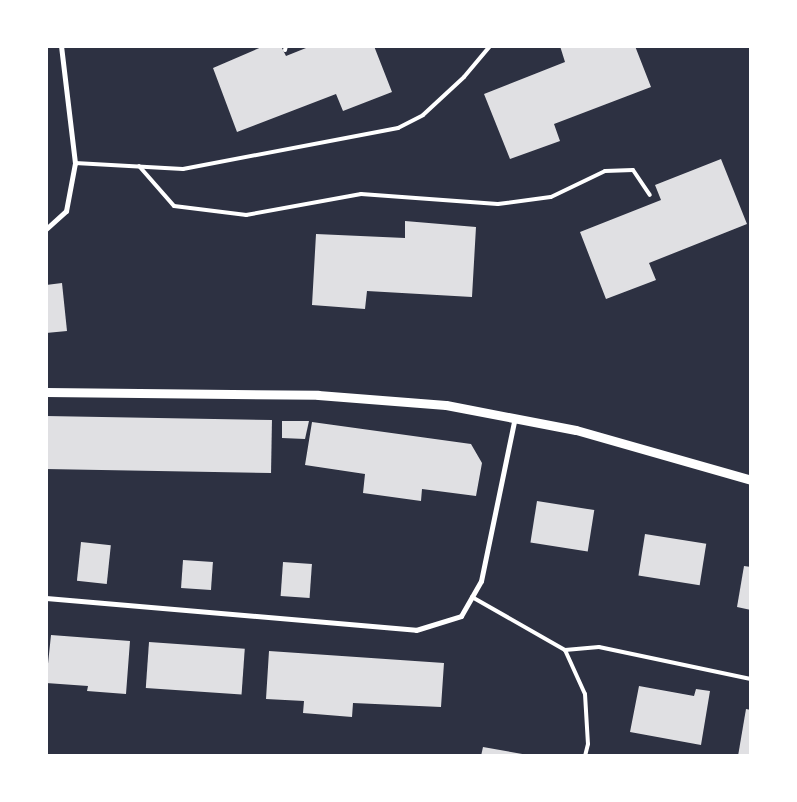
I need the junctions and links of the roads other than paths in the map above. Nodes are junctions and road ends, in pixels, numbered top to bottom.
1 (61, 46) edge
2 (490, 46) edge
3 (75, 163) junction
4 (139, 166) junction
5 (650, 195) dead end
6 (46, 228) edge
7 (46, 392) edge
8 (515, 416) junction
9 (751, 480) edge
10 (472, 597) junction
11 (46, 598) edge
12 (565, 650) junction
13 (751, 679) edge
14 (586, 756) edge

1 - 3 street
2 - 4 lane
3 - 4 lane
3 - 6 street
4 - 5 lane
7 - 8 street
8 - 9 street
8 - 10 street
10 - 11 street
10 - 12 lane
12 - 13 lane
12 - 14 lane

